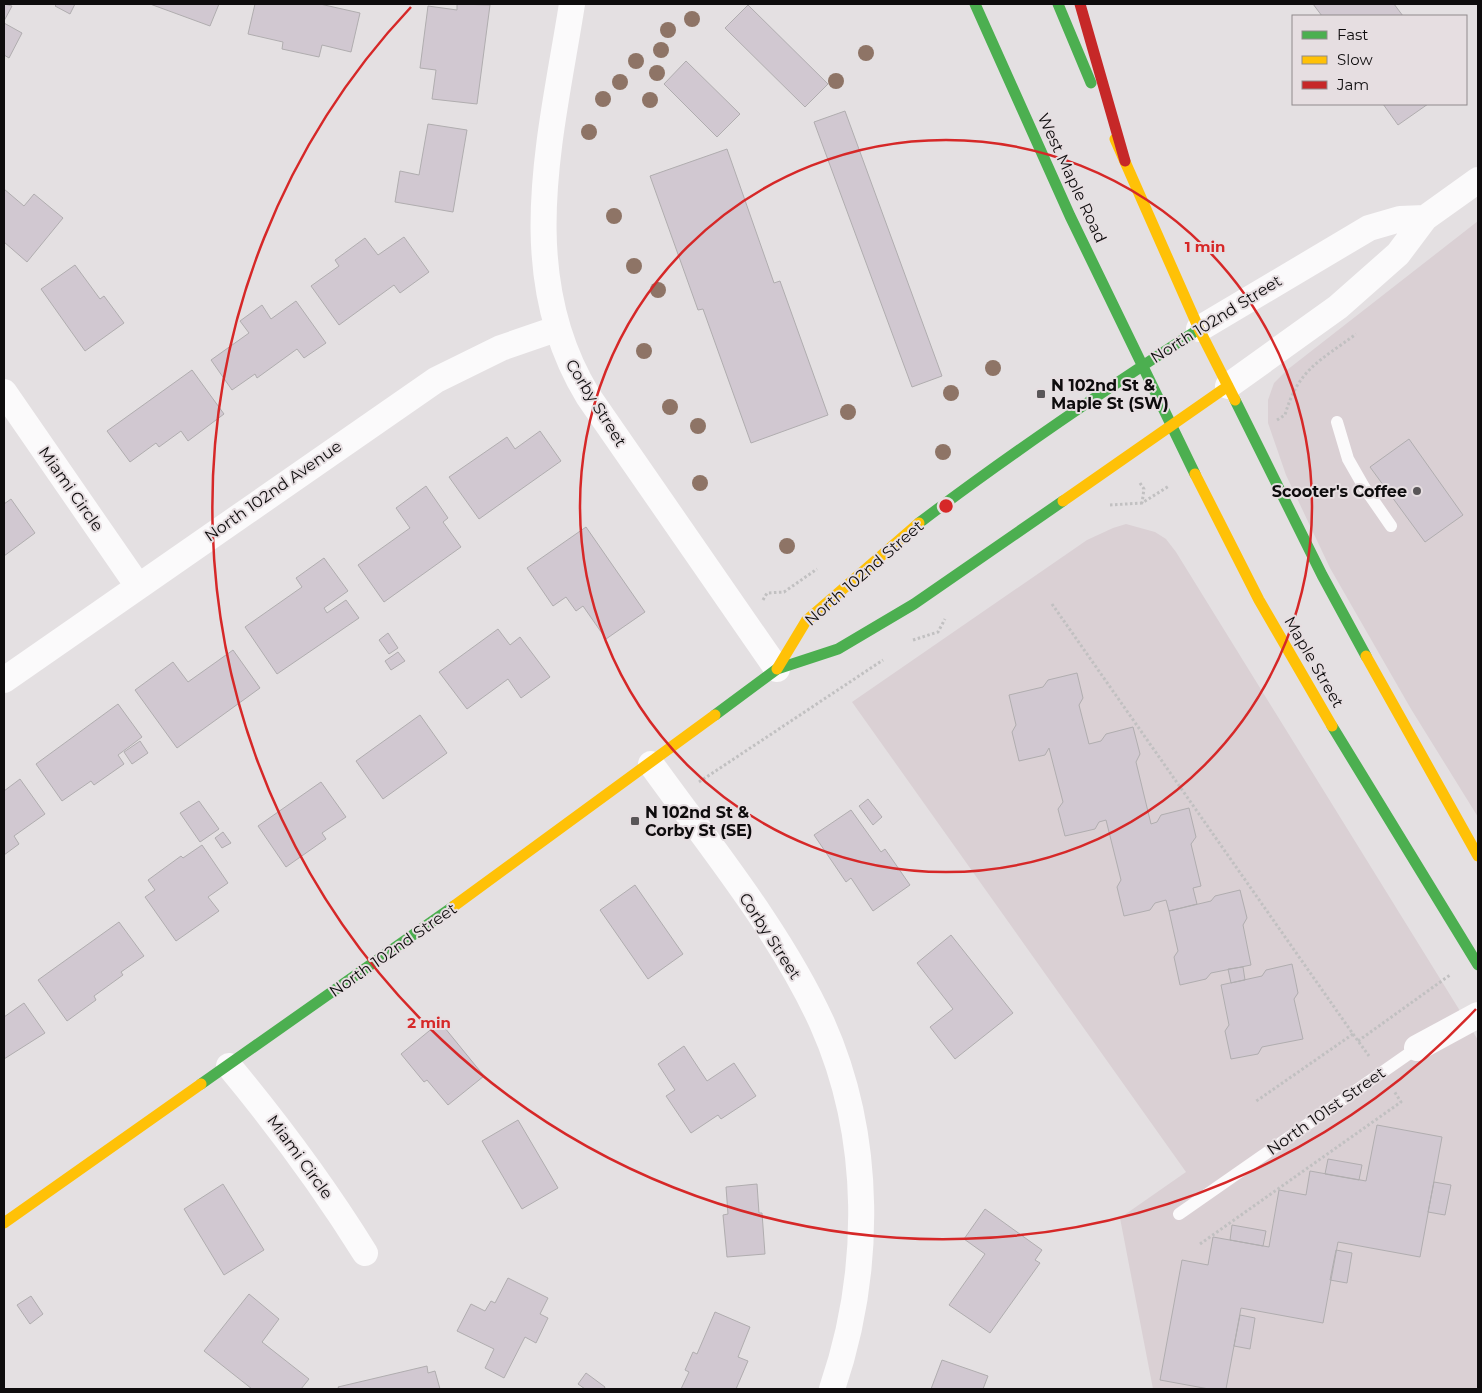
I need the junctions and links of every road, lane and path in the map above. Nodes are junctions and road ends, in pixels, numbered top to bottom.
1 (572, 4) edge
2 (975, 4) edge
3 (1058, 4) edge
4 (1080, 4) edge
5 (1124, 161) junction
6 (1478, 180) edge
7 (1425, 218) junction
8 (556, 329) junction
9 (1199, 329) junction
10 (1356, 334) dead end
11 (1141, 365) junction
12 (1228, 386) junction
13 (4, 392) edge
14 (1285, 415) dead end
15 (1337, 422) dead end
16 (1171, 426) junction
17 (1391, 526) dead end
18 (138, 586) junction
19 (1052, 604) dead end
20 (777, 669) junction
21 (4, 680) edge
22 (651, 764) junction
23 (1478, 856) edge
24 (1478, 965) edge
25 (1452, 974) dead end
26 (1478, 1014) edge
27 (1353, 1034) junction
28 (1358, 1041) junction
29 (1417, 1048) joint
30 (229, 1066) junction
31 (1381, 1073) junction
32 (1255, 1102) dead end
33 (1179, 1214) dead end
34 (4, 1223) edge
35 (1200, 1244) dead end
36 (365, 1253) dead end
37 (832, 1389) edge

1 - 8 street, Corby Street
2 - 11 main road, West Maple Road
3 - 5 main road
4 - 5 main road
5 - 9 main road
6 - 7 street, North 102nd Street
7 - 9 street, North 102nd Street
7 - 12 street, North 102nd Street
8 - 18 street, North 102nd Avenue
8 - 20 street, Corby Street
9 - 11 main road, North 102nd Street
9 - 12 main road
10 - 14 path
11 - 16 main road, Maple Street
11 - 20 main road, North 102nd Street
12 - 16 main road, North 102nd Street
12 - 23 main road
13 - 18 street, Miami Circle
15 - 17 lane
16 - 20 main road, North 102nd Street
16 - 24 main road, Maple Street
18 - 21 street, North 102nd Avenue
19 - 27 path
20 - 22 main road, North 102nd Street
22 - 30 main road, North 102nd Street
22 - 37 street, Corby Street
25 - 28 path
26 - 29 street, North 101st Street
27 - 28 path
27 - 32 path
28 - 31 path
29 - 31 lane, North 101st Street
30 - 34 main road, North 102nd Street
30 - 36 street, Miami Circle
31 - 33 lane, North 101st Street
31 - 35 path

